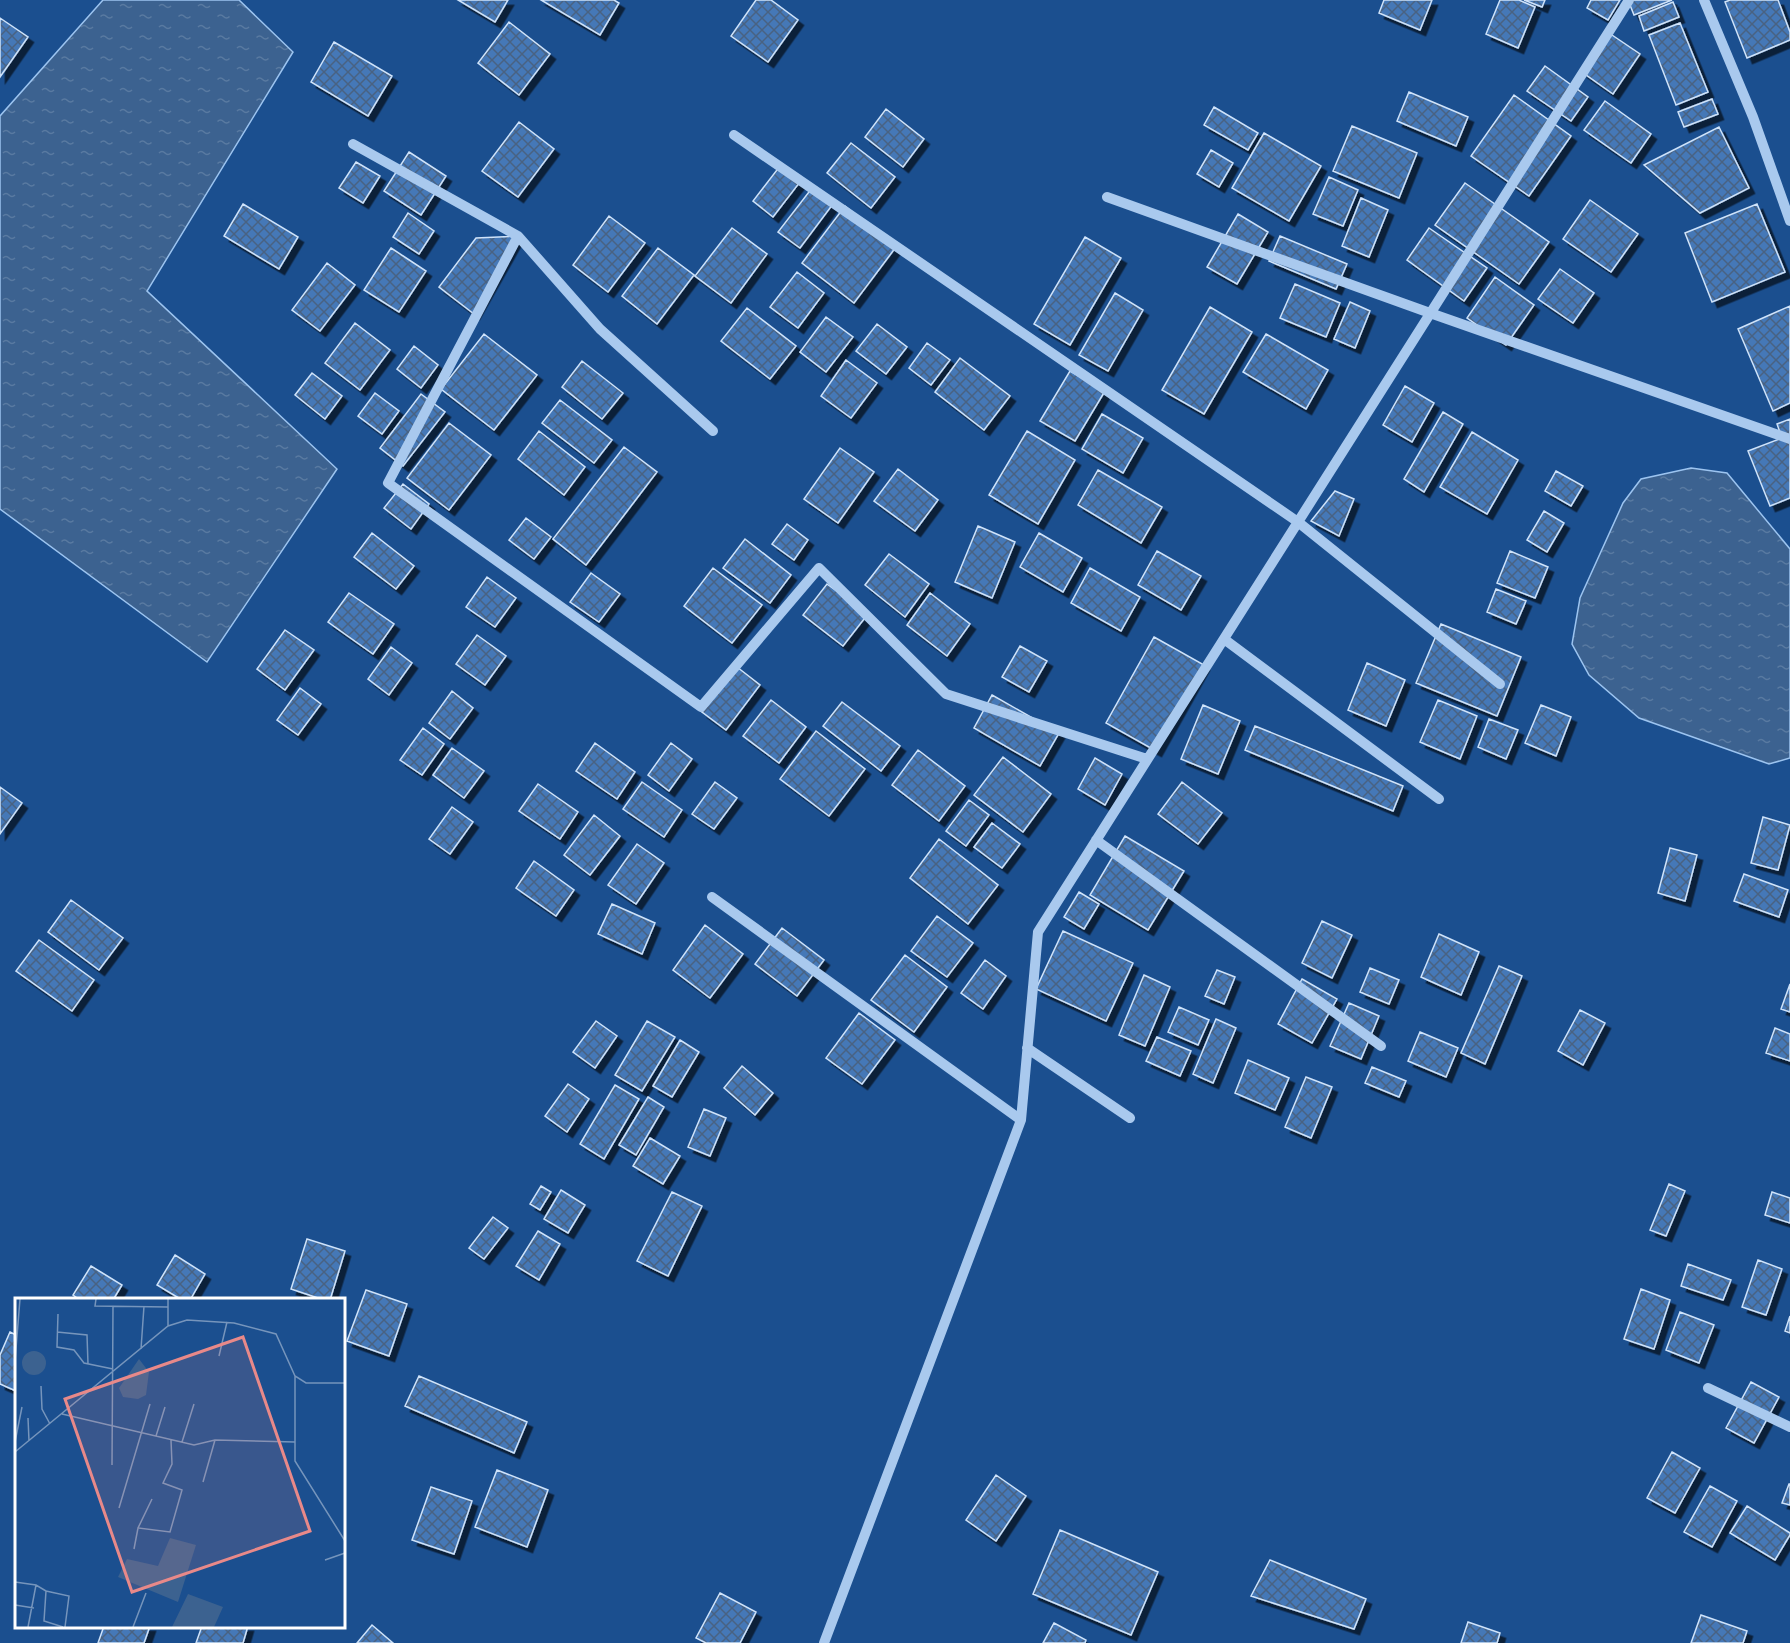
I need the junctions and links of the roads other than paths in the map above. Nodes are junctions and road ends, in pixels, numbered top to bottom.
1 (1629, 0) edge
2 (1704, 0) edge
3 (734, 135) dead end
4 (353, 144) dead end
5 (1107, 197) dead end
6 (1790, 221) edge
7 (518, 236) junction
8 (1430, 313) junction
9 (713, 431) dead end
10 (1790, 439) edge
11 (1298, 522) junction
12 (1224, 639) junction
13 (1500, 684) dead end
14 (1147, 759) junction
15 (1439, 799) dead end
16 (1096, 840) junction
17 (712, 897) dead end
18 (1381, 1046) dead end
19 (1028, 1048) junction
20 (1130, 1118) dead end
21 (1021, 1120) junction
22 (1708, 1388) dead end
23 (1790, 1427) edge
24 (824, 1643) edge

1 - 8 street
2 - 6 street
3 - 11 street
4 - 7 street
5 - 8 street
7 - 9 street
7 - 14 street
8 - 10 street
8 - 11 street
11 - 12 street
11 - 13 street
12 - 14 street
12 - 15 street
14 - 16 street
16 - 18 street
16 - 19 street
17 - 21 street
19 - 20 street
19 - 21 street
21 - 24 street
22 - 23 street

